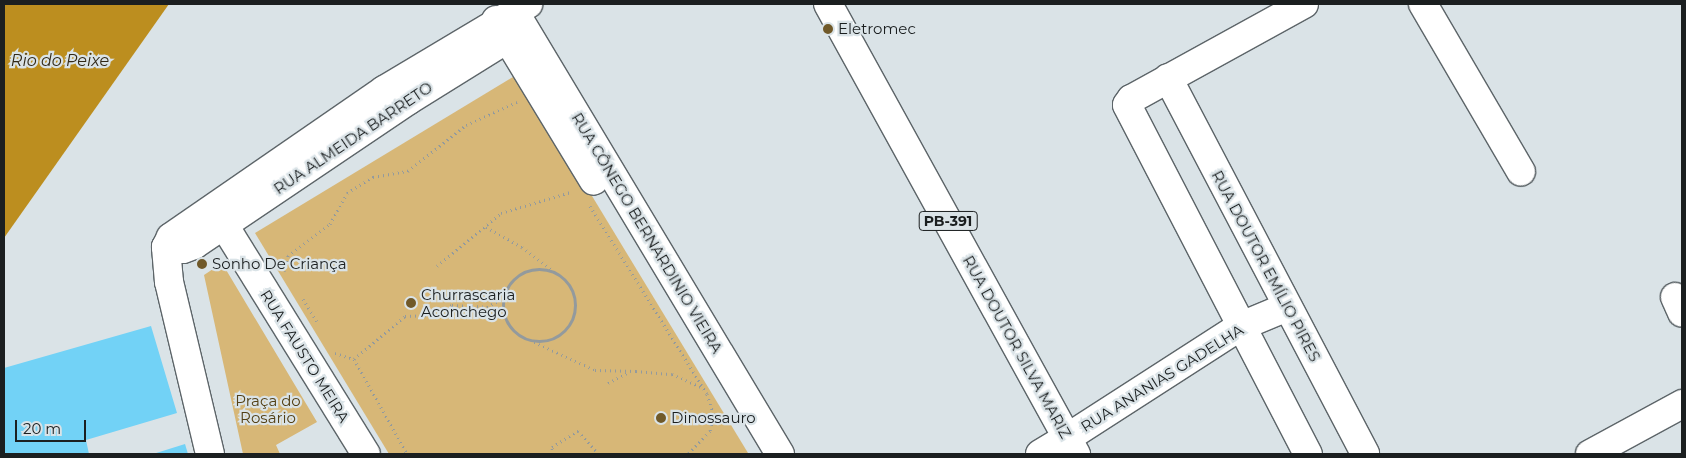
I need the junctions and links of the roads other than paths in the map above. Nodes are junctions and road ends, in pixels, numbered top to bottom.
1 (828, 4) edge
2 (1304, 4) edge
3 (1422, 4) edge
4 (514, 20) edge
5 (1168, 78) junction
6 (1521, 172) dead end
7 (218, 215) junction
8 (1287, 307) junction
9 (1239, 327) junction
10 (1682, 404) edge
11 (1071, 446) edge
12 (772, 453) edge
13 (210, 454) edge
14 (366, 454) edge
15 (1040, 454) edge
16 (1308, 454) edge
17 (1365, 454) edge
18 (1590, 454) edge

1 - 11 street, RUA DOUTOR SILVA MARIZ / PB-391
2 - 5 street
3 - 6 street
4 - 7 street, RUA ALMEIDA BARRETO
4 - 12 street
5 - 8 street, RUA DOUTOR EMÍLIO PIRES
5 - 9 street
7 - 13 street, RUA ALMEIDA BARRETO
7 - 14 street, RUA FAUSTO MEIRA
8 - 9 street, RUA ANANIAS GADELHA
8 - 17 street, RUA DOUTOR EMÍLIO PIRES
9 - 11 street, RUA ANANIAS GADELHA
9 - 16 street
10 - 18 street
11 - 15 street, RUA ANANIAS GADELHA

